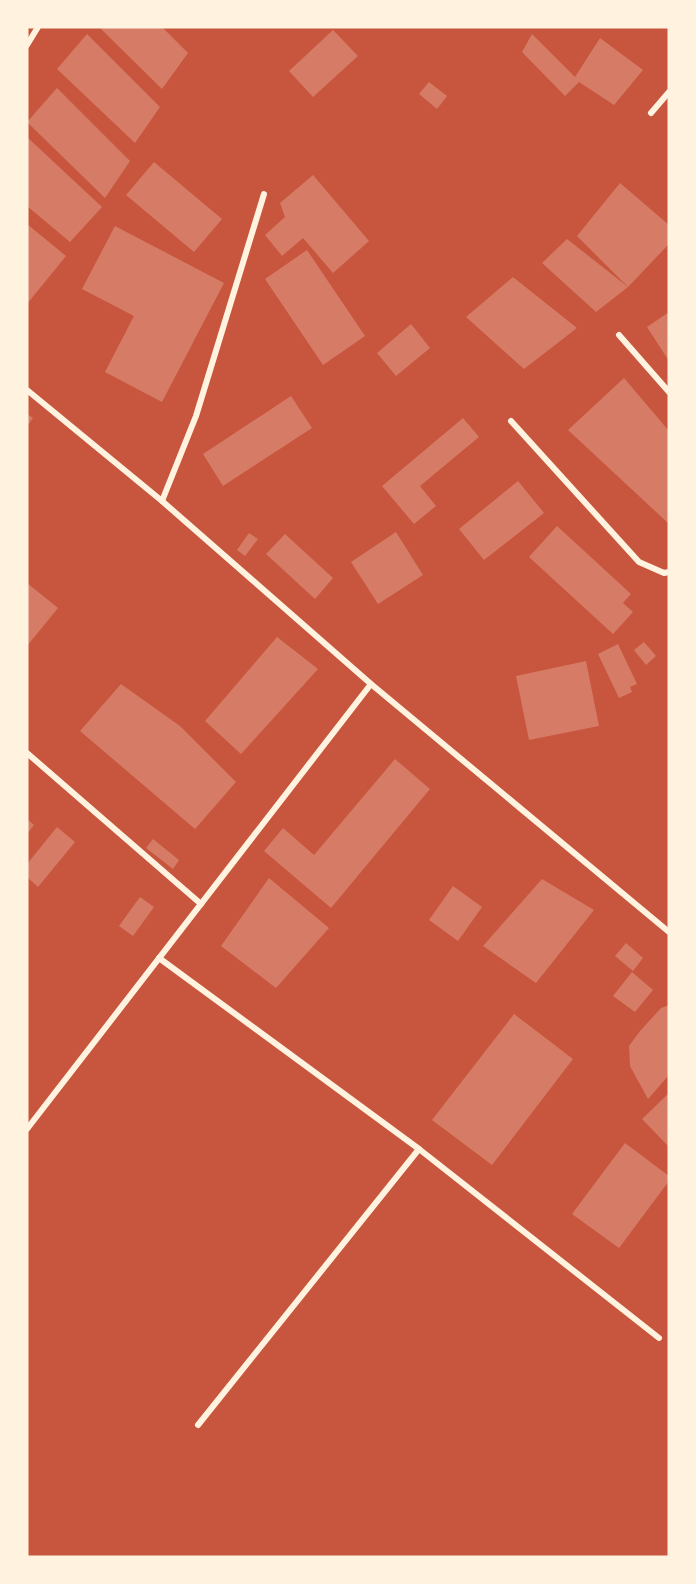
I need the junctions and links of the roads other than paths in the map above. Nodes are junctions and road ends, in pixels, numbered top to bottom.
1 (38, 27) edge
2 (27, 45) edge
3 (669, 92) edge
4 (651, 113) dead end
5 (264, 194) dead end
6 (619, 335) dead end
7 (27, 390) edge
8 (669, 392) edge
9 (511, 421) dead end
10 (162, 501) junction
11 (669, 572) edge
12 (371, 684) junction
13 (27, 753) edge
14 (201, 904) junction
15 (669, 933) edge
16 (159, 958) junction
17 (27, 1129) edge
18 (419, 1149) junction
19 (659, 1338) dead end
20 (198, 1425) dead end

1 - 2 street
3 - 4 street
5 - 10 street
6 - 8 street
7 - 10 street
9 - 11 street
10 - 12 street
12 - 14 street
12 - 15 street
13 - 14 street
14 - 16 street
16 - 17 street
16 - 18 street
18 - 19 street
18 - 20 street

